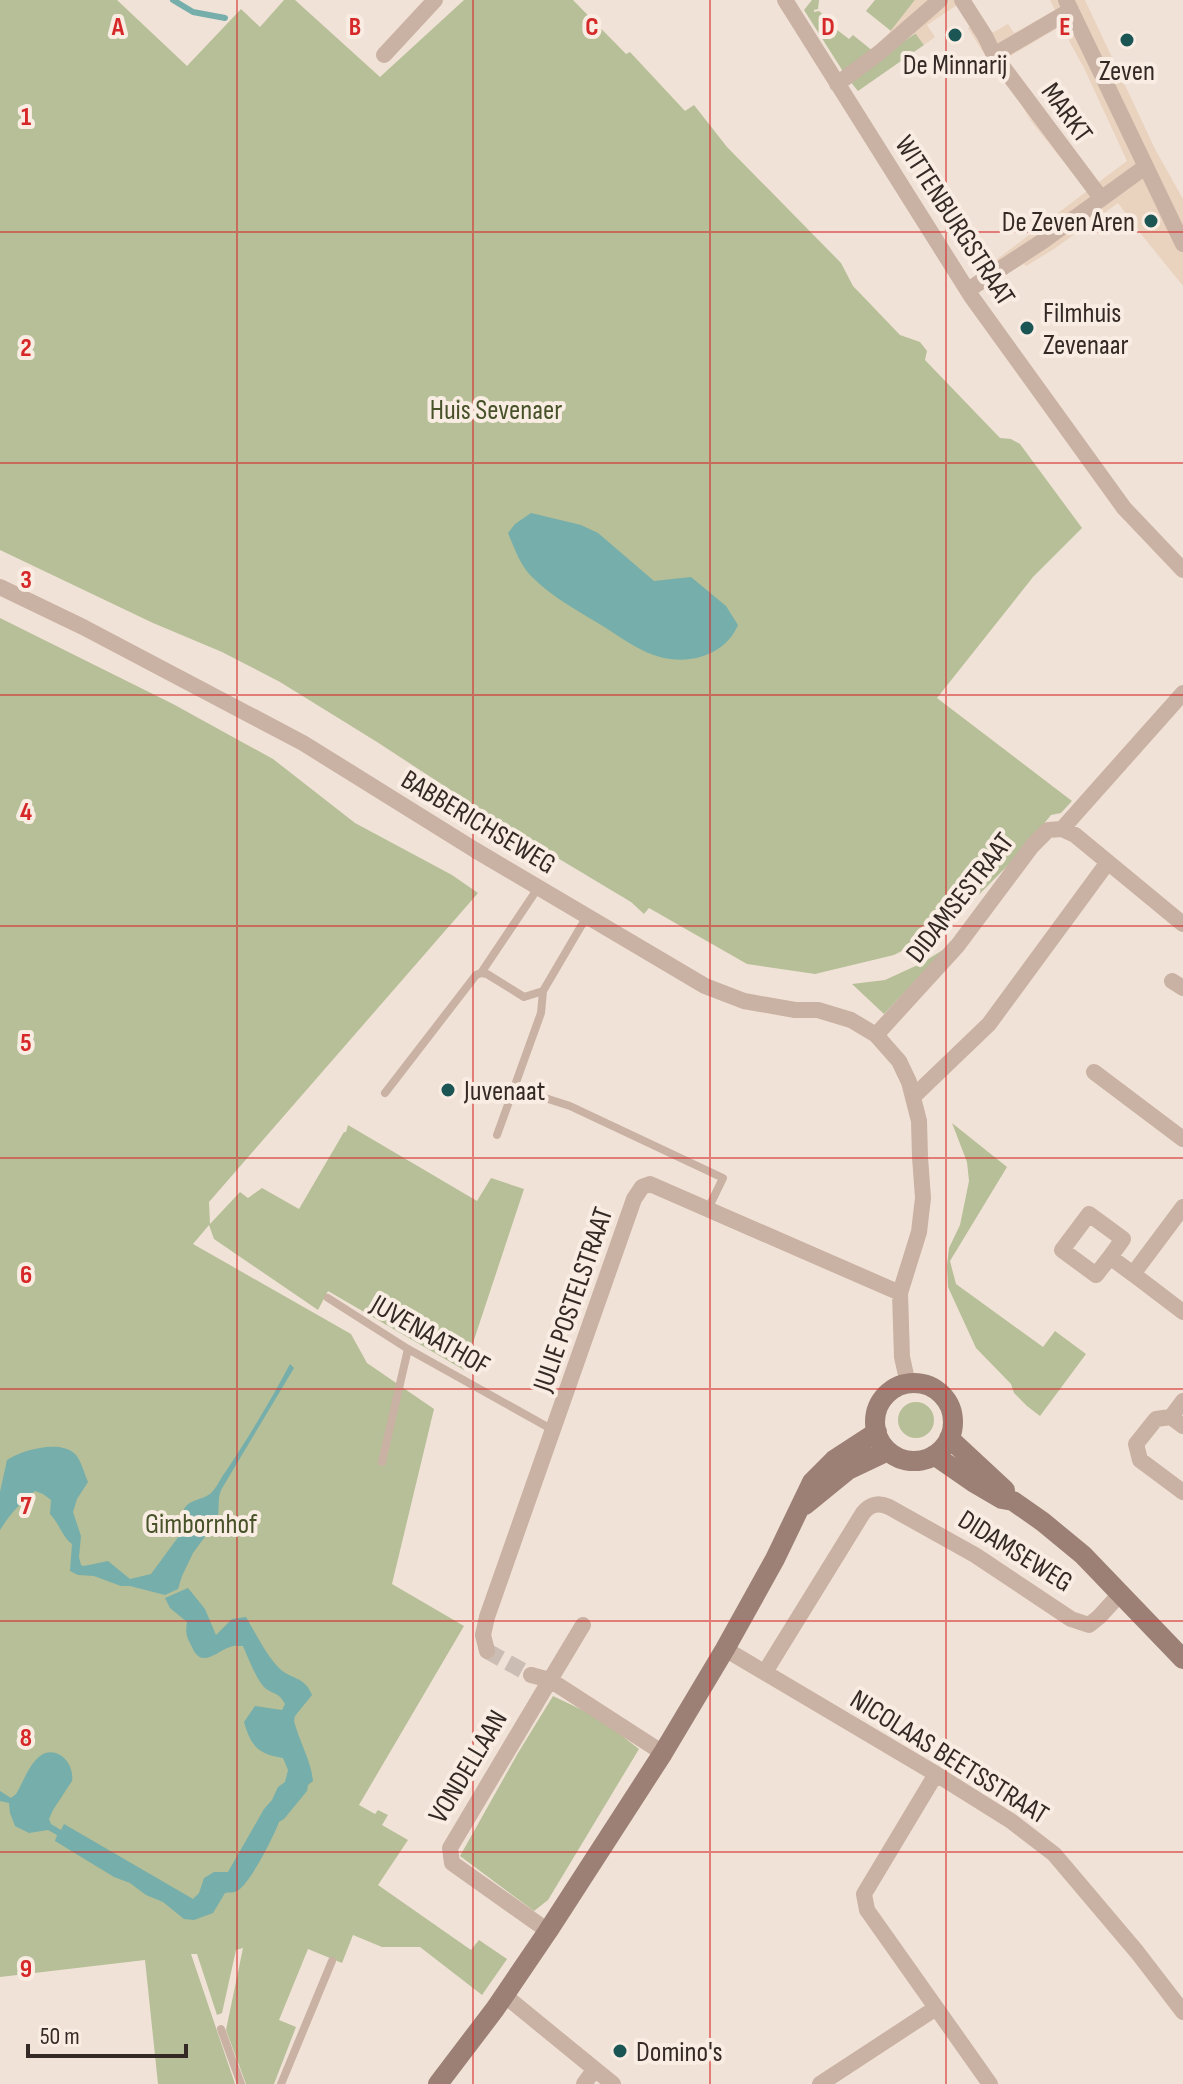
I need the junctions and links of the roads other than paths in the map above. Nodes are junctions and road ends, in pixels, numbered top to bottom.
1 (435, 0) edge
2 (785, 0) edge
3 (940, 0) edge
4 (962, 0) edge
5 (1069, 5) edge
6 (384, 55) dead end
7 (994, 55) junction
8 (837, 84) junction
9 (1145, 167) junction
10 (1101, 198) junction
11 (1183, 242) edge
12 (968, 290) junction
13 (1183, 570) edge
14 (0, 587) edge
15 (1183, 693) edge
16 (1062, 829) junction
17 (1108, 862) junction
18 (538, 888) junction
19 (587, 916) junction
20 (1183, 924) edge
21 (481, 973) junction
22 (543, 991) junction
23 (876, 1035) junction
24 (1094, 1072) dead end
25 (514, 1088) junction
26 (385, 1093) dead end
27 (913, 1097) junction
28 (497, 1135) dead end
29 (1183, 1139) edge
30 (1183, 1207) edge
31 (708, 1209) junction
32 (1110, 1257) dead end
33 (1133, 1274) junction
34 (900, 1293) junction
35 (328, 1298) dead end
36 (1183, 1312) edge
37 (408, 1349) junction
38 (908, 1384) junction
39 (1183, 1401) edge
40 (1177, 1422) edge
41 (554, 1430) junction
42 (877, 1432) junction
43 (949, 1438) junction
44 (888, 1451) junction
45 (934, 1455) junction
46 (382, 1462) dead end
47 (1183, 1492) edge
48 (1013, 1501) junction
49 (799, 1511) junction
50 (1120, 1594) junction
51 (583, 1625) dead end
52 (725, 1649) junction
53 (487, 1651) dead end
54 (1183, 1659) edge
55 (765, 1672) junction
56 (531, 1675) tunnel mouth
57 (550, 1680) junction
58 (663, 1753) junction
59 (936, 1774) junction
60 (548, 1931) junction
61 (332, 1961) dead end
62 (504, 1995) junction
63 (936, 2008) junction
64 (1183, 2012) edge
65 (221, 2029) dead end
66 (594, 2070) junction
67 (241, 2084) edge
68 (281, 2084) edge
69 (438, 2084) edge
70 (584, 2084) edge
71 (613, 2084) edge
72 (820, 2084) edge
73 (990, 2084) edge

1 - 6 street
2 - 8 street
3 - 8 street
4 - 7 street, MARKT
5 - 7 street, MARKT
5 - 9 street, MARKT
7 - 10 street, MARKT
8 - 12 street, WITTENBURGSTRAAT
9 - 10 street
9 - 11 street, MARKT
10 - 12 street
12 - 13 street, WITTENBURGSTRAAT
14 - 18 street, BABBERICHSEWEG
15 - 16 street, DIDAMSESTRAAT
16 - 17 street
16 - 23 street, DIDAMSESTRAAT
17 - 20 street
17 - 27 street
18 - 19 street, BABBERICHSEWEG
18 - 21 lane
19 - 22 lane
19 - 23 street, BABBERICHSEWEG
21 - 22 lane
21 - 26 lane
22 - 25 lane
23 - 27 street, BABBERICHSEWEG
24 - 29 street
25 - 28 lane
25 - 31 lane
27 - 34 street
30 - 33 street
31 - 34 street, JULIE POSTELSTRAAT
31 - 41 street, JULIE POSTELSTRAAT
32 - 33 street
33 - 36 street
34 - 38 street
35 - 37 lane, JUVENAATHOF
37 - 41 lane, JUVENAATHOF
37 - 46 lane
38 - 42 street
38 - 43 street
39 - 40 street
40 - 47 street
41 - 53 street, JULIE POSTELSTRAAT
42 - 44 street
42 - 49 street
43 - 45 street
43 - 48 street, DIDAMSEWEG
44 - 45 street
44 - 49 street
45 - 48 street, DIDAMSEWEG
48 - 50 street, DIDAMSEWEG
49 - 52 street
50 - 54 street, DIDAMSEWEG
50 - 55 street, DIDAMSEWEG
51 - 57 street, VONDELLAAN
52 - 55 street, NICOLAAS BEETSSTRAAT
52 - 58 street
55 - 59 street, NICOLAAS BEETSSTRAAT
56 - 57 street
57 - 58 street
57 - 60 street, VONDELLAAN
58 - 60 street
59 - 63 street
59 - 64 street, NICOLAAS BEETSSTRAAT
60 - 62 street
61 - 68 lane
62 - 66 street
62 - 69 street
63 - 72 street
63 - 73 street
65 - 67 lane
66 - 70 street
66 - 71 street

